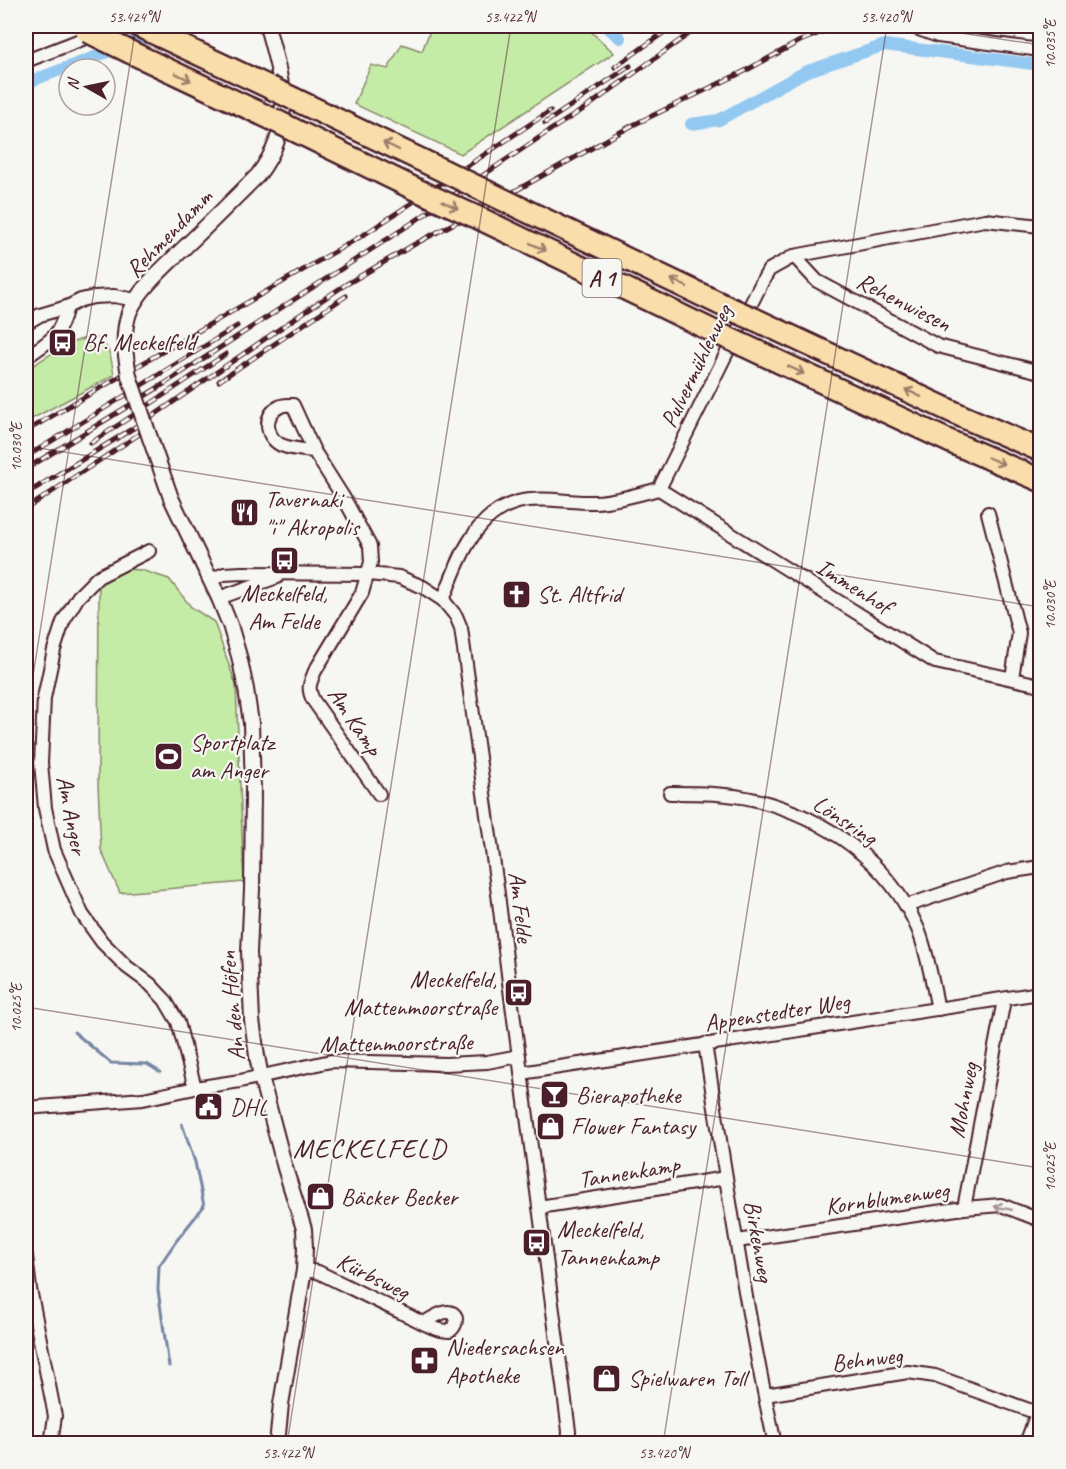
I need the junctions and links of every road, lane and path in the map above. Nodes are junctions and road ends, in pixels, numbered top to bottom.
1 (116, 26) edge
2 (139, 26) edge
3 (267, 26) edge
4 (910, 26) edge
5 (81, 28) edge
6 (1041, 50) edge
7 (26, 61) edge
8 (1041, 226) edge
9 (794, 256) junction
10 (136, 300) junction
11 (67, 307) junction
12 (26, 323) edge
13 (26, 357) edge
14 (1041, 372) edge
15 (1041, 450) edge
16 (314, 451) dead end
17 (1041, 480) edge
18 (659, 489) junction
19 (988, 513) dead end
20 (149, 551) dead end
21 (284, 574) junction
22 (369, 574) junction
23 (210, 580) junction
24 (219, 598) junction
25 (443, 600) junction
26 (1012, 678) junction
27 (1041, 685) edge
28 (670, 793) dead end
29 (379, 794) dead end
30 (1041, 867) edge
31 (906, 906) junction
32 (1041, 993) edge
33 (1004, 1000) junction
34 (938, 1009) junction
35 (705, 1044) junction
36 (519, 1056) junction
37 (521, 1073) junction
38 (261, 1077) junction
39 (195, 1088) junction
40 (26, 1108) edge
41 (726, 1178) junction
42 (539, 1208) junction
43 (964, 1208) junction
44 (1041, 1220) edge
45 (737, 1241) junction
46 (26, 1256) edge
47 (304, 1270) junction
48 (423, 1323) dead end
49 (765, 1395) junction
50 (1039, 1413) edge
51 (278, 1439) edge
52 (51, 1443) edge
53 (568, 1443) edge
54 (775, 1443) edge
55 (1026, 1443) edge

1 - 7 street
15 -> 2 highway, A 1, bridge
3 - 10 street, Rehmendamm
4 - 6 street
5 -> 17 highway, A 1, bridge
8 - 9 street, Pulvermühlenweg
9 - 14 street, Rehenwiesen
9 - 18 street, Pulvermühlenweg
10 - 11 street
10 - 23 street, Rehmendamm, bridge
11 - 12 street
11 - 13 street
16 - 22 street
18 - 25 street
18 - 26 street, Immenhof
19 - 26 street
20 - 39 street, Am Anger
21 - 22 street
21 - 23 street
21 - 24 street
22 - 25 street, Am Felde
22 - 29 street, Am Kamp
23 - 24 street, Rehmendamm
24 - 38 street, An den Höfen
25 - 36 street, Am Felde
26 - 27 street, Immenhof
28 - 31 street, Lönsring
30 - 31 street
31 - 34 street, Lönsring
32 - 33 street, Appenstedter Weg
33 - 34 street, Appenstedter Weg
33 - 43 street, Mohnweg
34 - 35 street, Appenstedter Weg
35 - 37 street, Appenstedter Weg
35 - 41 street, Birkenweg
36 - 37 street, Am Felde
36 - 38 street, Mattenmoorstraße
37 - 42 street, Am Felde
38 - 39 street, Mattenmoorstraße
38 - 47 street, An den Höfen
39 - 40 street, Mattenmoorstraße
41 - 42 street, Tannenkamp
41 - 45 street, Birkenweg
42 - 53 street, Am Felde
44 -> 43 street, Kornblumenweg
43 - 45 street, Kornblumenweg
45 - 49 street, Birkenweg
46 - 52 street
47 - 48 street, Kürbsweg
47 - 51 street, An den Höfen
49 - 50 street, Behnweg
49 - 54 street, Birkenweg
50 - 55 street

